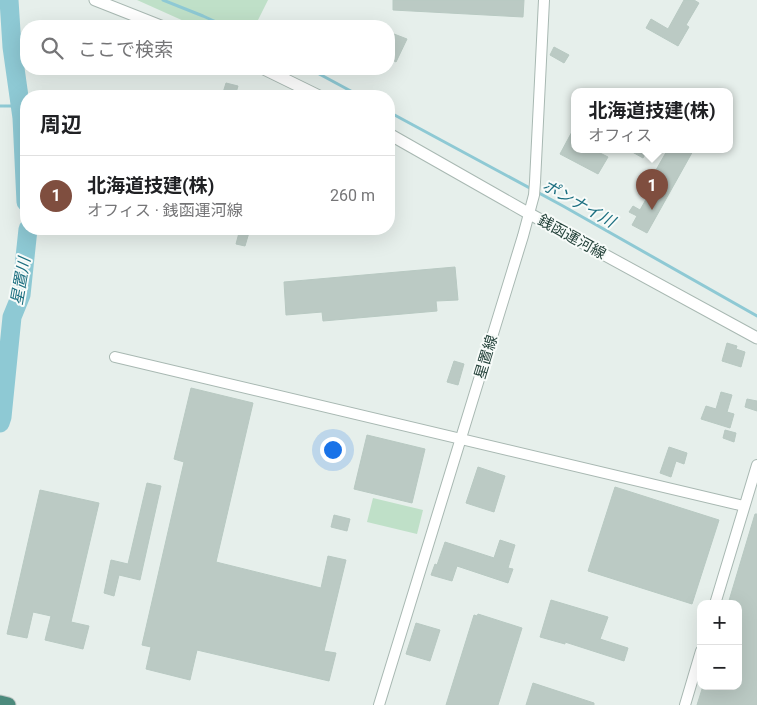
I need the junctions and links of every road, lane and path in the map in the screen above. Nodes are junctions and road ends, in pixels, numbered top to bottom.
1 (95, 0) edge
2 (544, 0) edge
3 (146, 20) edge
4 (276, 75) edge
5 (307, 90) edge
6 (395, 137) edge
7 (528, 213) junction
8 (757, 338) edge
9 (114, 357) dead end
10 (461, 439) junction
11 (757, 465) edge
12 (744, 506) junction
13 (716, 600) edge
14 (697, 664) edge
15 (0, 703) edge
16 (8, 705) edge
17 (379, 705) edge
18 (684, 705) edge

1 - 3 street
2 - 7 street, 星置線
4 - 5 street
6 - 7 street, 銭函運河線
7 - 8 street, 銭函運河線
7 - 10 street, 星置線
9 - 10 street
10 - 12 street
10 - 17 street, 星置線
11 - 12 street
12 - 13 street
14 - 18 street
15 - 16 highway

